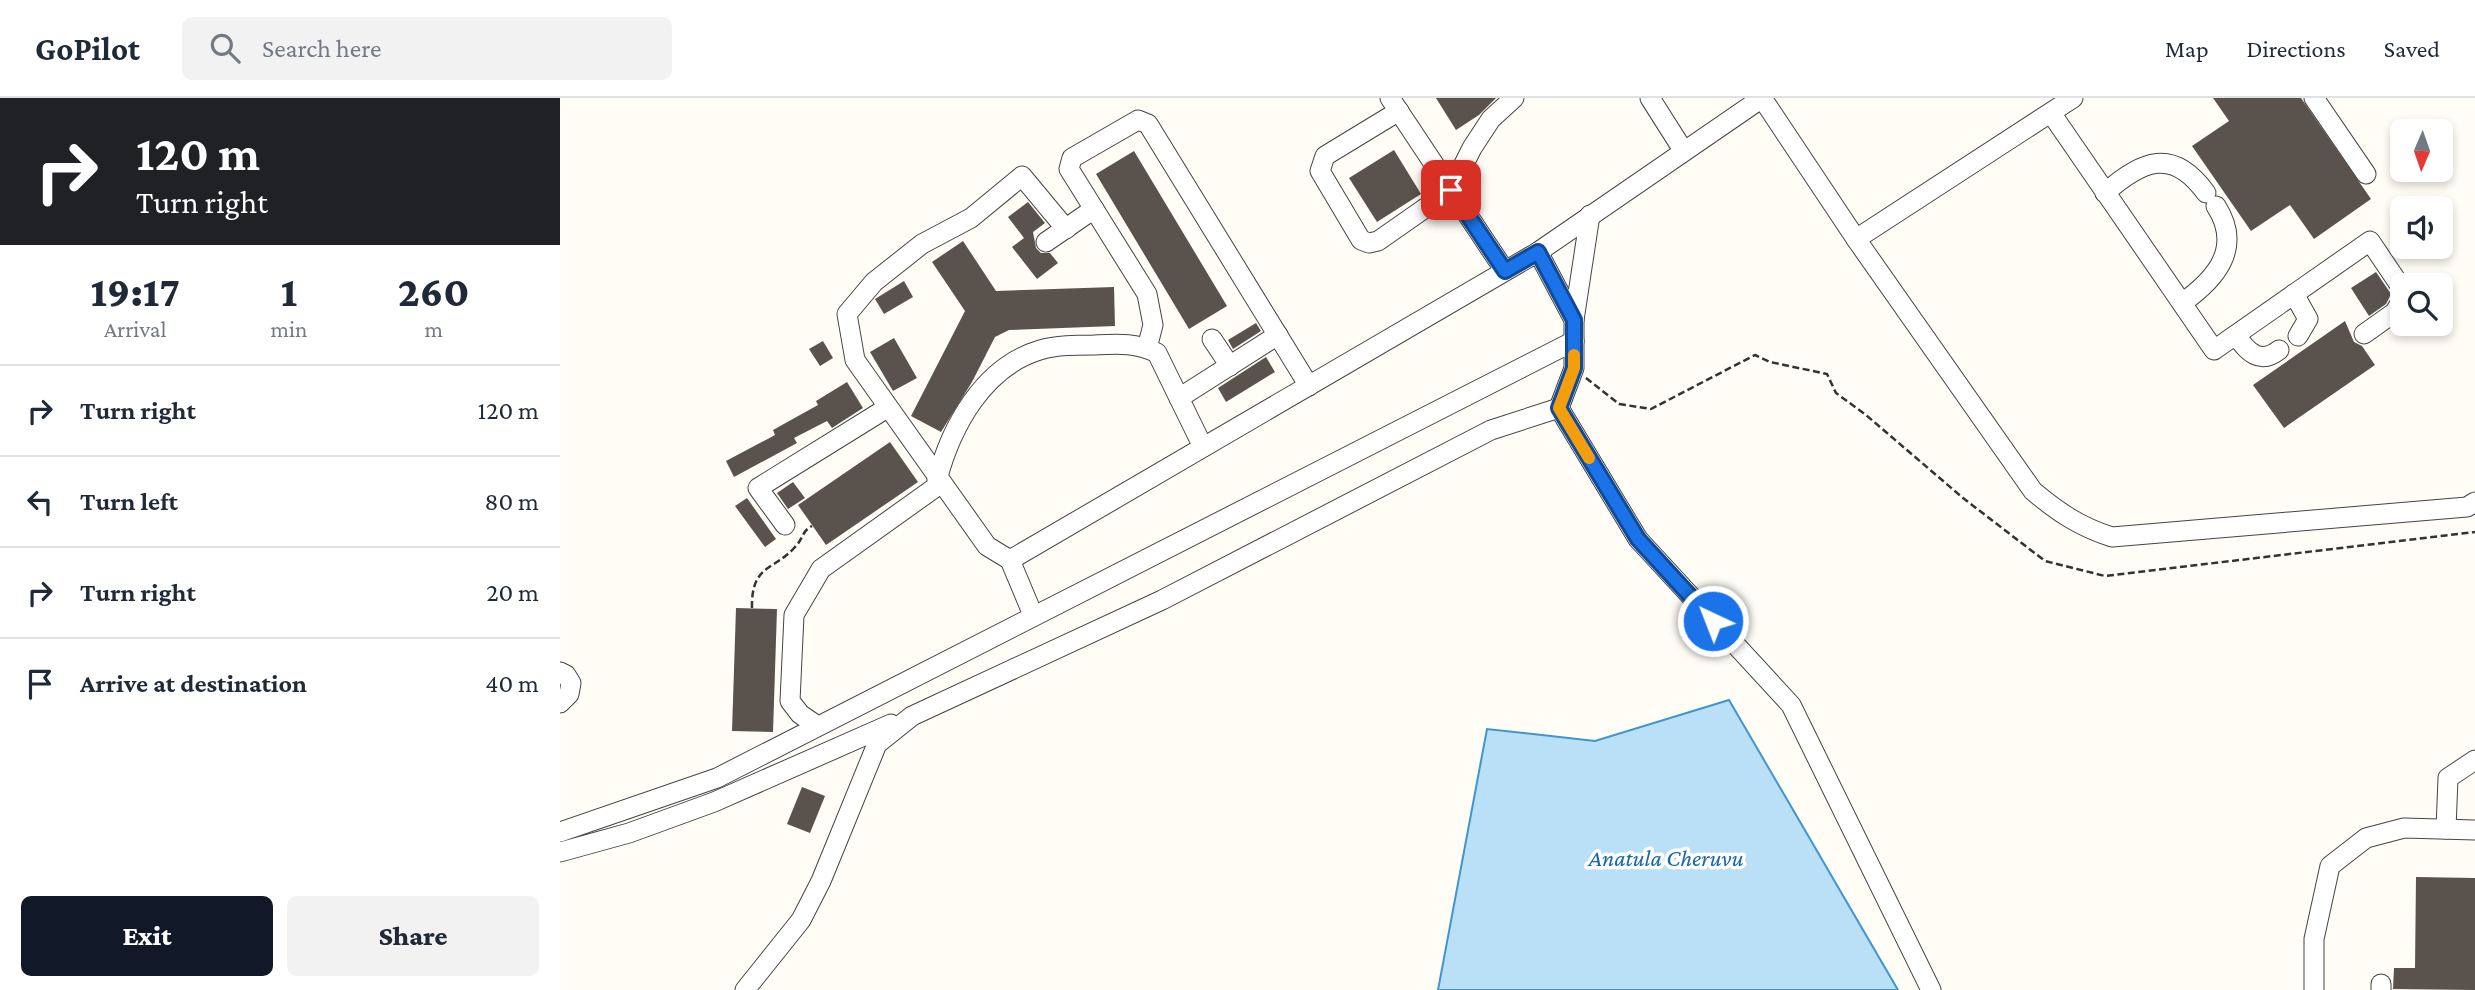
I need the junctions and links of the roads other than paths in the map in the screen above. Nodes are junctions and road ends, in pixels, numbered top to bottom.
1 (1514, 98) edge
2 (1650, 98) edge
3 (2073, 98) edge
4 (2314, 98) edge
5 (1770, 102) edge
6 (1394, 105) edge
7 (2051, 113) junction
8 (1683, 150) junction
9 (2366, 174) dead end
10 (1451, 190) junction
11 (2105, 193) junction
12 (1094, 209) junction
13 (1590, 215) junction
14 (1066, 229) junction
15 (1856, 239) junction
16 (1046, 242) dead end
17 (1538, 252) junction
18 (1505, 271) junction
19 (2391, 273) edge
20 (2294, 294) junction
21 (2182, 303) junction
22 (2390, 316) edge
23 (1574, 320) junction
24 (2364, 334) dead end
25 (1278, 335) junction
26 (2236, 335) junction
27 (2298, 336) dead end
28 (1212, 339) dead end
29 (1574, 341) junction
30 (1147, 348) junction
31 (2279, 349) dead end
32 (1230, 366) junction
33 (1309, 386) junction
34 (1179, 398) junction
35 (887, 408) junction
36 (1559, 408) junction
37 (1203, 447) junction
38 (939, 482) junction
39 (2475, 502) edge
40 (785, 525) dead end
41 (1010, 560) junction
42 (1033, 615) junction
43 (560, 672) edge
44 (560, 703) edge
45 (912, 716) junction
46 (816, 725) junction
47 (2475, 760) edge
48 (2446, 829) junction
49 (2475, 830) edge
50 (560, 832) edge
51 (560, 852) edge
52 (745, 990) edge
53 (1931, 990) edge
54 (2314, 990) edge

1 - 10 lane
2 - 8 lane
3 - 7 lane
4 - 9 lane
5 - 8 lane
5 - 15 lane
6 - 10 lane
6 - 10 lane
7 - 11 lane
7 - 15 lane
8 - 13 lane
10 - 18 lane
11 - 21 lane
11 - 21 lane
12 - 14 lane
12 - 25 lane
12 - 30 lane
13 - 17 lane
13 - 23 lane
14 - 16 lane
14 - 35 lane
15 - 39 lane
17 - 18 lane
17 - 23 lane
18 - 33 lane
19 - 20 lane
20 - 26 lane
20 - 27 lane
21 - 26 lane
22 - 24 lane
23 - 29 lane
25 - 32 lane
25 - 33 lane
26 - 31 lane
28 - 32 lane
29 - 36 lane
29 - 42 lane
30 - 34 lane
30 - 38 lane
32 - 34 lane
33 - 37 lane
34 - 37 lane
35 - 38 lane
35 - 40 lane
36 - 45 lane
36 - 53 lane
37 - 41 lane
38 - 41 lane
38 - 46 lane
41 - 42 lane
42 - 46 lane
43 - 44 lane
45 - 51 lane
45 - 52 lane
46 - 50 lane
47 - 48 lane
48 - 49 lane
48 - 54 lane

